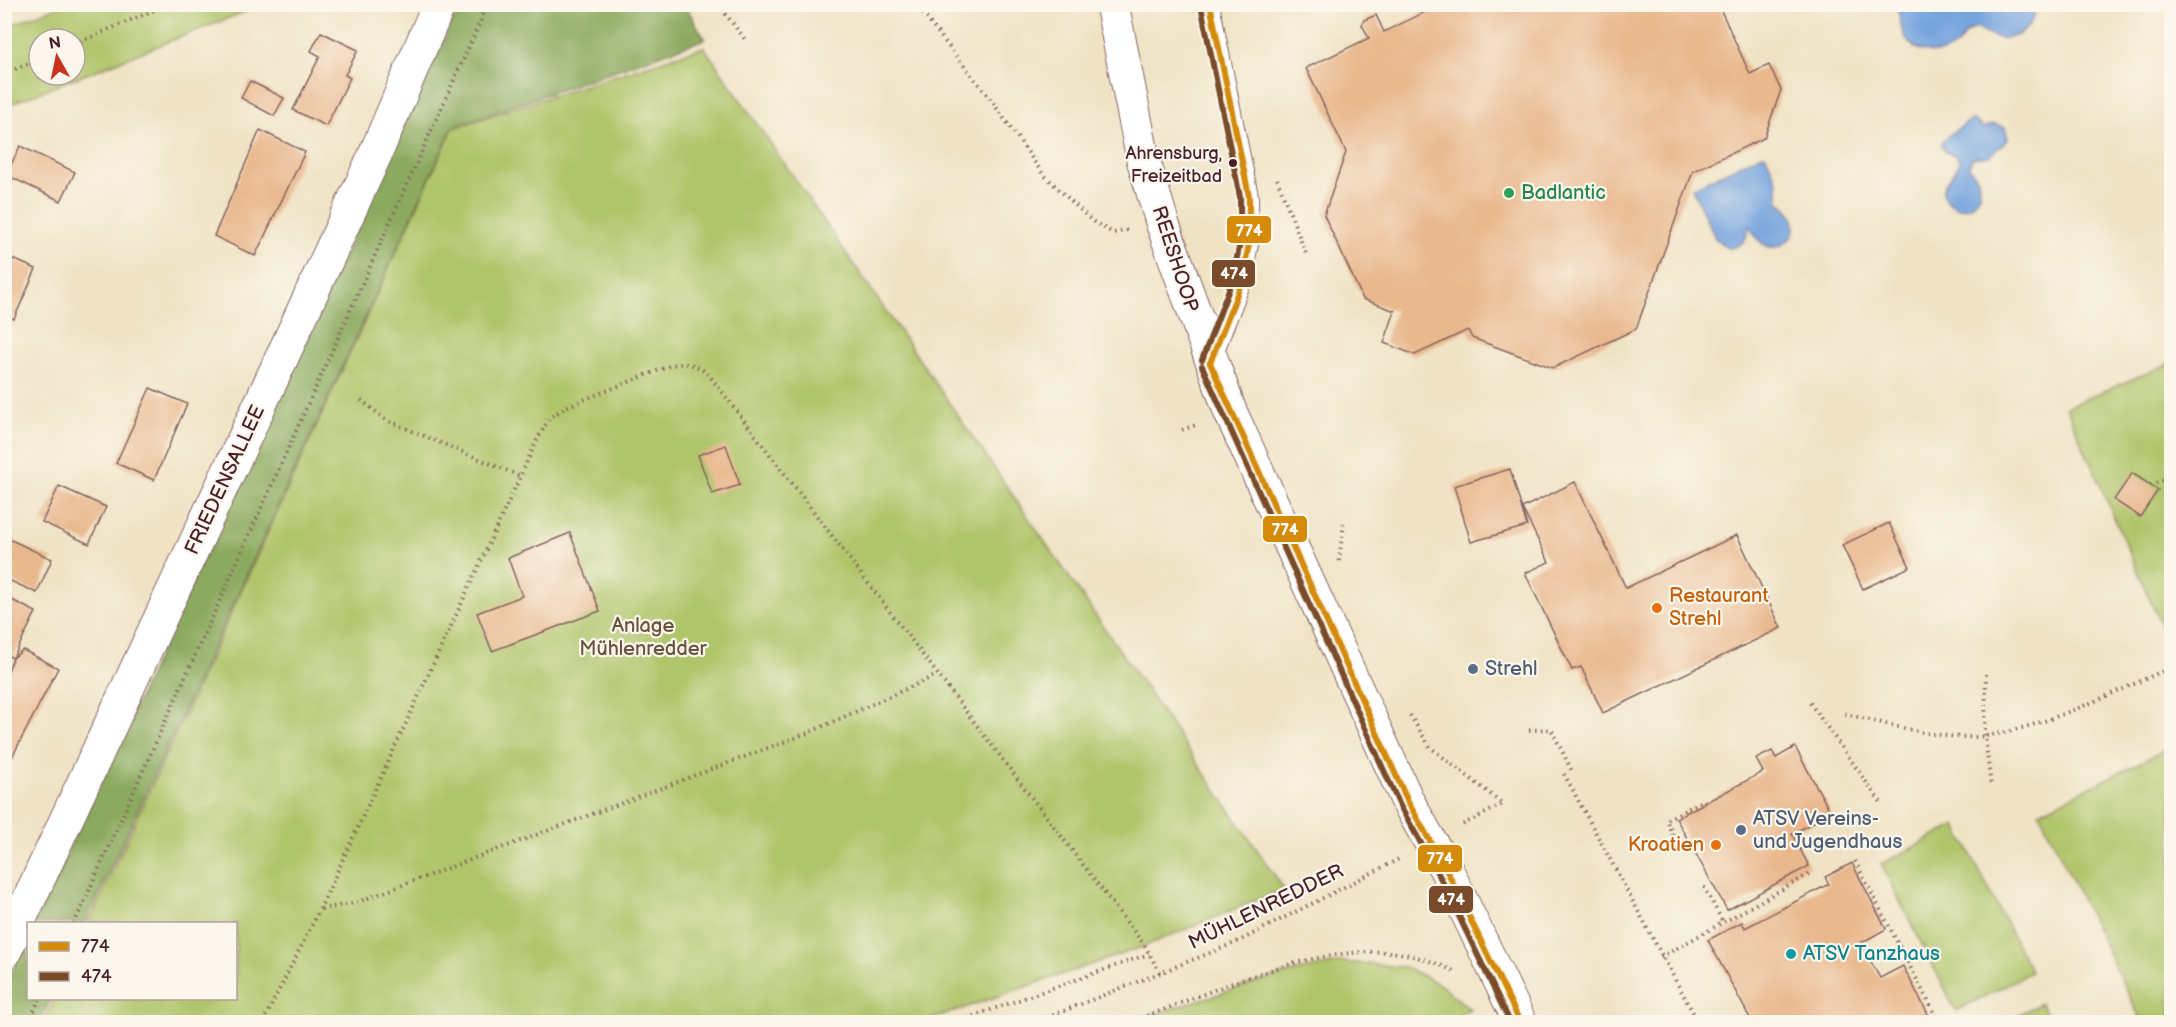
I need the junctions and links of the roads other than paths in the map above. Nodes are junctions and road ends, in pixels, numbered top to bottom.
1 (439, 4) edge
2 (1112, 4) edge
3 (1210, 4) edge
4 (1210, 363) junction
5 (4, 953) edge
6 (1520, 1023) edge

1 - 5 street, FRIEDENSALLEE
2 - 4 street, REESHOOP
3 - 4 lane
4 - 6 street, REESHOOP

